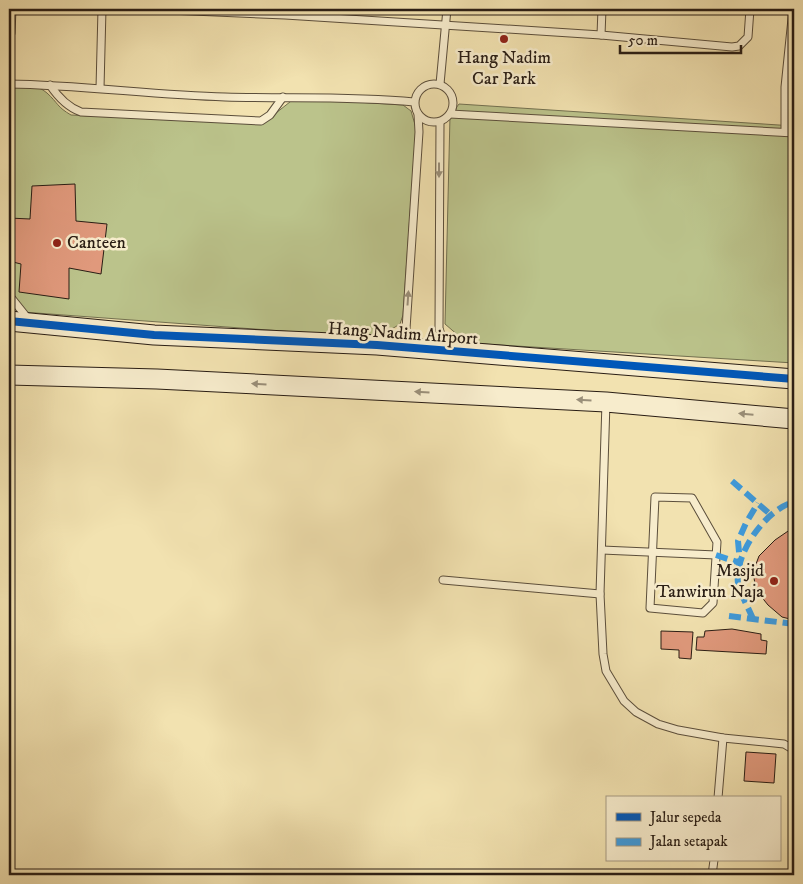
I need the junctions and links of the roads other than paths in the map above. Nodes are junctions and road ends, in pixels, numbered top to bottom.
1 (12, 9) edge
2 (102, 9) edge
3 (146, 9) edge
4 (447, 9) edge
5 (602, 9) edge
6 (750, 9) edge
7 (286, 12) edge
8 (793, 12) edge
9 (446, 25) junction
10 (600, 35) junction
11 (9, 36) edge
12 (9, 84) edge
13 (440, 84) junction
14 (50, 85) junction
15 (100, 88) junction
16 (283, 97) junction
17 (414, 102) junction
18 (418, 114) junction
19 (450, 114) junction
20 (440, 122) junction
21 (785, 132) junction
22 (794, 133) edge
23 (9, 295) edge
24 (9, 322) edge
25 (32, 324) junction
26 (377, 345) junction
27 (463, 353) junction
28 (9, 375) edge
29 (794, 379) edge
30 (606, 402) junction
31 (794, 419) edge
32 (602, 550) junction
33 (652, 552) junction
34 (716, 555) junction
35 (443, 580) dead end
36 (600, 594) junction
37 (723, 738) junction
38 (794, 750) edge
39 (718, 796) edge
40 (714, 862) edge
41 (712, 875) edge

1 - 11 lane
2 - 15 lane
3 - 7 lane
4 - 9 lane
5 - 10 lane
6 - 10 lane
7 - 9 lane
8 - 21 lane
9 - 10 lane
9 - 13 lane
12 - 14 lane
13 - 17 lane
13 - 19 lane
14 - 15 lane
14 - 16 lane
15 - 16 lane
16 - 17 lane
17 - 18 lane
18 - 20 lane
26 -> 18 lane
19 - 20 lane
19 - 21 lane
20 -> 27 lane
21 - 22 lane
23 - 25 lane
24 - 25 street, Hang Nadim Airport
25 - 26 street, Hang Nadim Airport
26 - 27 street, Hang Nadim Airport
27 - 29 street, Hang Nadim Airport
30 -> 28 street
31 -> 30 street
30 - 32 lane
32 - 33 lane
32 - 36 lane
33 - 34 lane
33 - 34 lane
33 - 34 lane
35 - 36 lane
36 - 37 lane
37 - 38 lane
37 - 39 lane
40 - 41 lane

